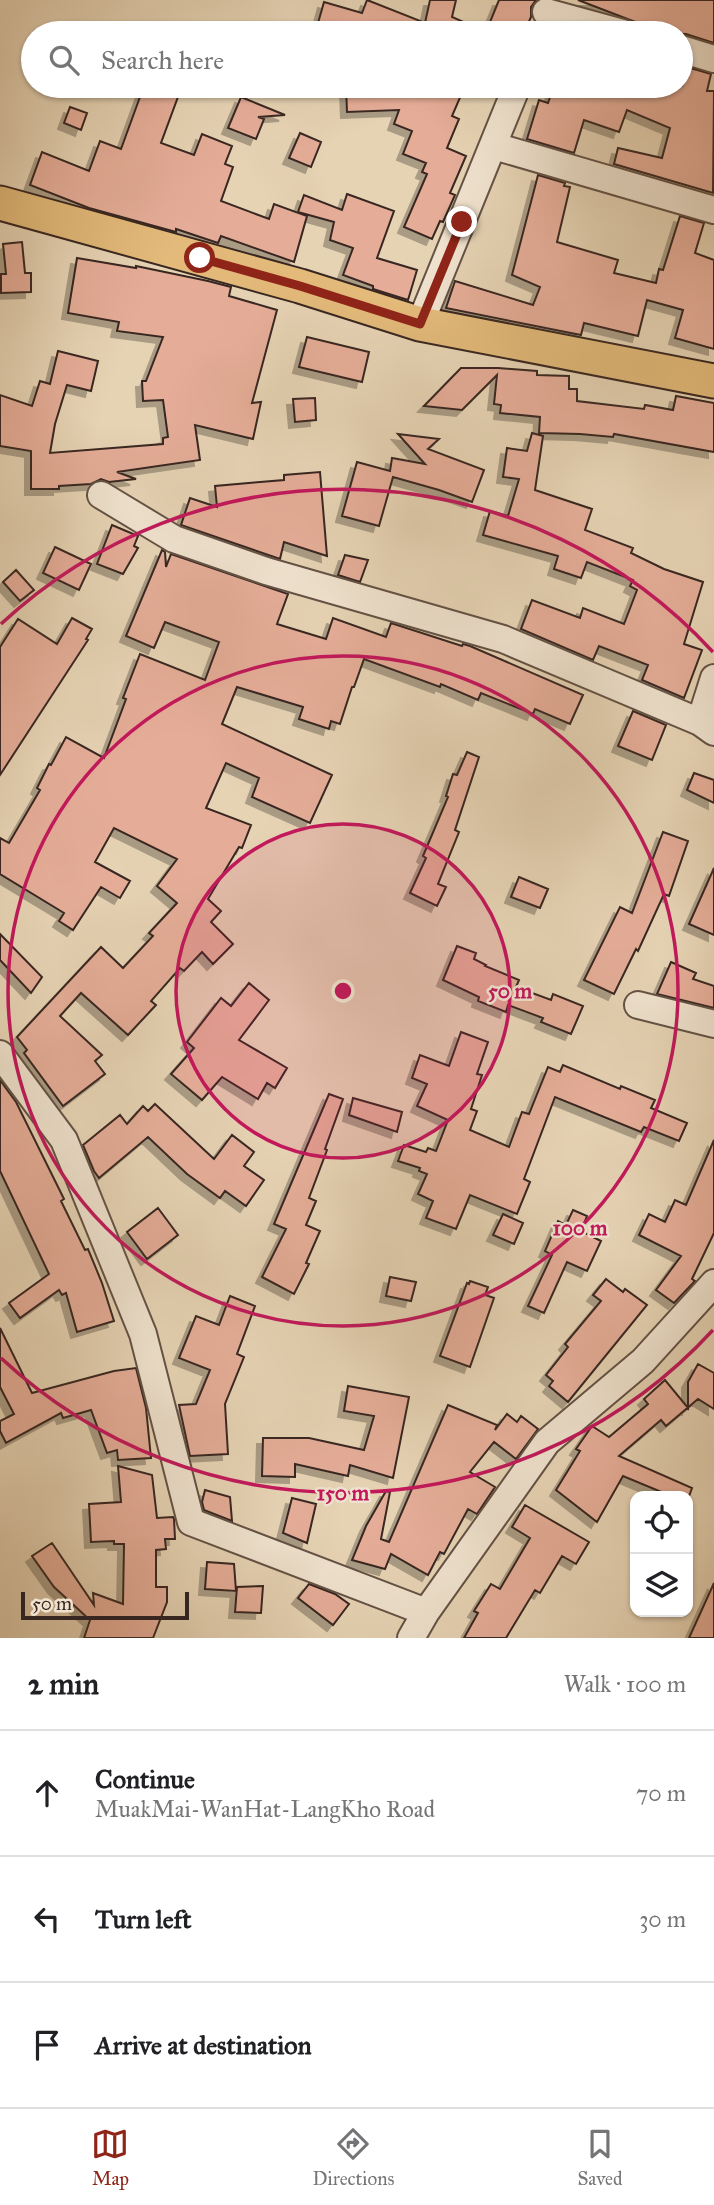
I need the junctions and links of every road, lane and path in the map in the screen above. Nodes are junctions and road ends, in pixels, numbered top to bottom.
1 (545, 15) edge
2 (571, 21) edge
3 (693, 53) edge
4 (714, 59) edge
5 (512, 98) edge
6 (494, 146) junction
7 (0, 202) edge
8 (714, 210) edge
9 (420, 324) junction
10 (714, 380) edge
11 (101, 495) dead end
12 (714, 678) edge
13 (707, 727) edge
14 (638, 1005) dead end
15 (714, 1024) edge
16 (0, 1054) edge
17 (714, 1283) edge
18 (426, 1612) junction
19 (411, 1638) edge

1 - 2 street
3 - 4 street
5 - 6 street
6 - 8 street
6 - 9 street
7 - 9 main road
9 - 10 main road
11 - 13 street
12 - 13 street
14 - 15 street
16 - 18 street
17 - 18 street
18 - 19 street

